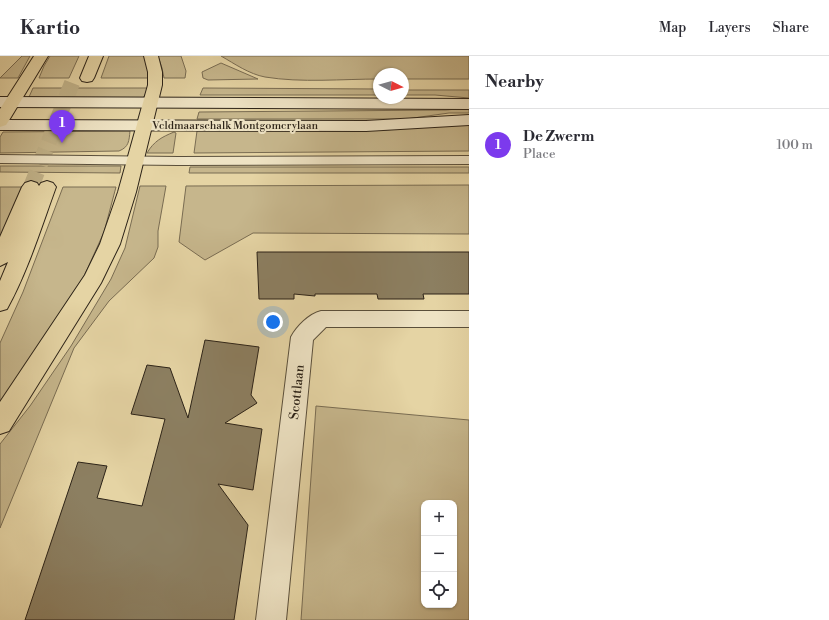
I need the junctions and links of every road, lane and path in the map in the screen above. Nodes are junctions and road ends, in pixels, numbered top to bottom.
1 (41, 56) edge
2 (83, 56) edge
3 (96, 56) edge
4 (151, 56) edge
5 (6, 102) edge
6 (151, 103) junction
7 (469, 104) edge
8 (469, 120) edge
9 (0, 123) edge
10 (144, 125) junction
11 (0, 159) edge
12 (135, 160) junction
13 (469, 160) edge
14 (0, 259) edge
15 (0, 303) edge
16 (469, 319) edge
17 (0, 423) edge
18 (271, 620) edge

1 - 5 main road
2 - 3 main road
4 - 6 main road
5 - 6 main road, Veldmaarschalk Montgomerylaan
5 - 9 main road
6 - 7 main road, Veldmaarschalk Montgomerylaan
6 - 10 main road
8 - 10 main road, Veldmaarschalk Montgomerylaan
9 - 10 main road, Veldmaarschalk Montgomerylaan
10 - 12 main road
11 - 12 lane
12 - 13 lane
12 - 17 main road
14 - 15 main road
16 - 18 main road, Scottlaan

